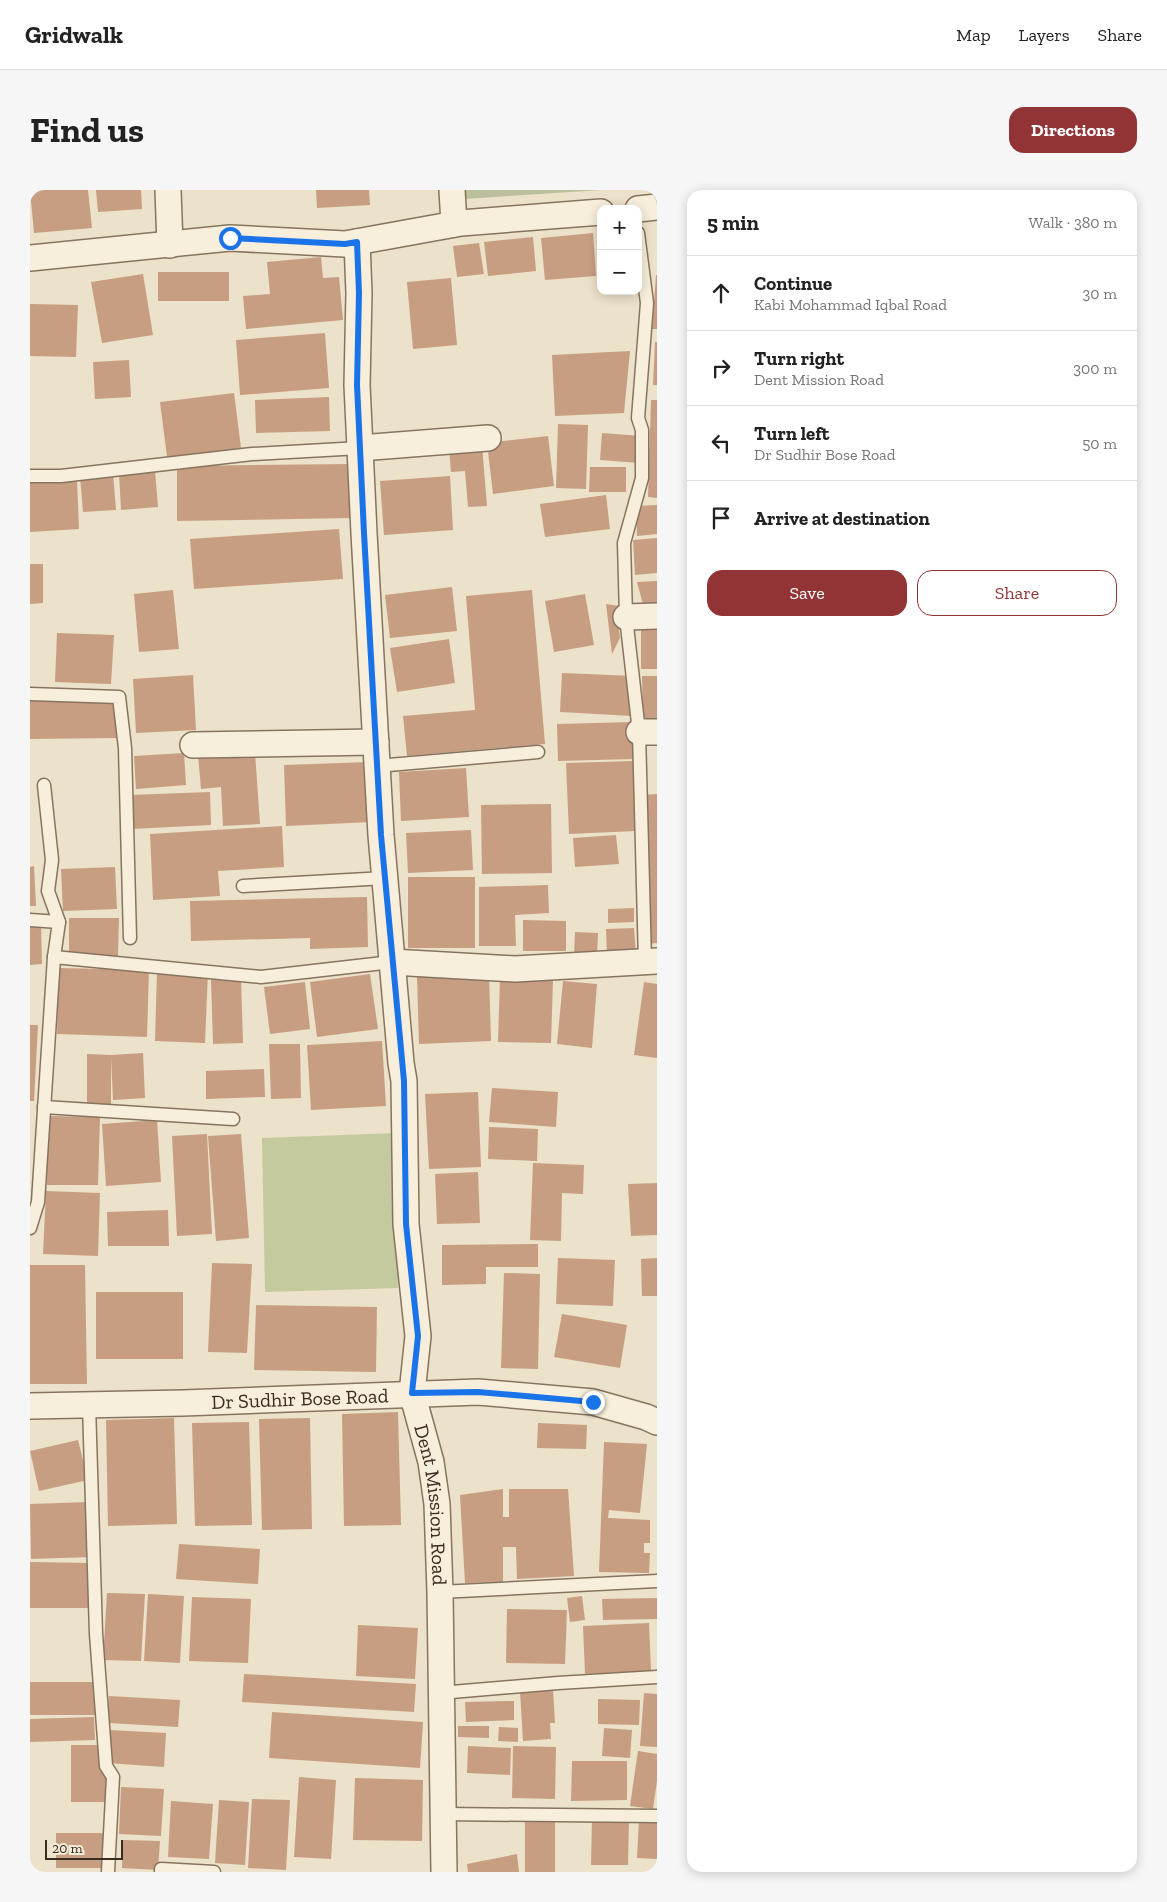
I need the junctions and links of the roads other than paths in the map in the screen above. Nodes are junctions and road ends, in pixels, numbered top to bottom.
1 (168, 190) edge
2 (452, 190) edge
3 (657, 207) edge
4 (642, 209) edge
5 (597, 212) edge
6 (454, 224) junction
7 (357, 242) junction
8 (170, 244) junction
9 (640, 250) edge
10 (30, 258) edge
11 (488, 438) dead end
12 (360, 448) junction
13 (30, 476) edge
14 (657, 616) edge
15 (626, 617) junction
16 (30, 694) edge
17 (648, 732) edge
18 (193, 745) dead end
19 (538, 752) dead end
20 (377, 754) junction
21 (44, 785) dead end
22 (385, 878) junction
23 (243, 886) dead end
24 (30, 920) edge
25 (59, 922) junction
26 (130, 938) dead end
27 (54, 957) junction
28 (392, 962) junction
29 (651, 962) edge
30 (44, 1107) junction
31 (233, 1119) dead end
32 (34, 1202) edge
33 (30, 1228) edge
34 (412, 1393) junction
35 (89, 1405) junction
36 (30, 1406) edge
37 (657, 1422) edge
38 (657, 1580) edge
39 (440, 1592) junction
40 (657, 1677) edge
41 (440, 1693) junction
42 (443, 1814) junction
43 (657, 1816) edge
44 (108, 1872) edge
45 (161, 1872) edge
46 (214, 1872) edge
47 (444, 1872) edge

1 - 8 street
2 - 6 street
3 - 4 street
5 - 6 street
6 - 7 street
7 - 8 street
7 - 12 street, Dent Mission Road
8 - 10 street
9 - 15 lane
11 - 12 street
12 - 13 lane
12 - 20 street, Dent Mission Road
14 - 15 street
15 - 17 lane
16 - 26 lane
17 - 29 lane
18 - 20 street
19 - 20 lane
20 - 22 street, Dent Mission Road
21 - 25 lane
22 - 23 lane
22 - 28 street, Dent Mission Road
24 - 25 lane
25 - 27 lane
27 - 28 lane
27 - 30 lane
28 - 29 street
28 - 34 street, Dent Mission Road
30 - 31 lane
30 - 32 lane
32 - 33 lane
34 - 35 street, Dr Sudhir Bose Road
34 - 37 street, Dr Sudhir Bose Road
34 - 39 street, Dent Mission Road
35 - 36 street, Dr Sudhir Bose Road
35 - 44 lane
38 - 39 lane
39 - 41 street, Dent Mission Road
40 - 41 lane
41 - 42 street, Dent Mission Road
42 - 43 lane
42 - 47 street, Dent Mission Road
45 - 46 lane

